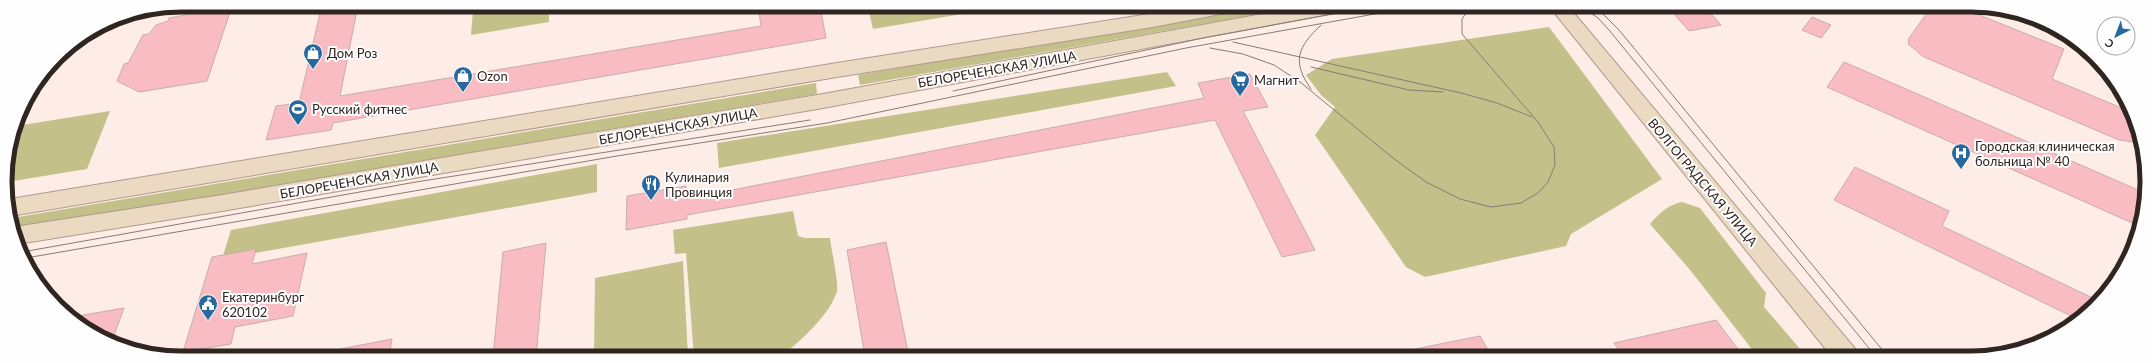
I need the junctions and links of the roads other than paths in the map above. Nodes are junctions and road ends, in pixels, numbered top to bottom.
1 (1200, 12) edge
2 (1308, 12) edge
3 (1563, 12) edge
4 (14, 207) edge
5 (21, 235) edge
6 (1842, 351) edge

1 - 4 street, БЕЛОРЕЧЕНСКАЯ УЛИЦА
2 - 5 street, БЕЛОРЕЧЕНСКАЯ УЛИЦА
3 - 6 street, ВОЛГОГРАДСКАЯ УЛИЦА

